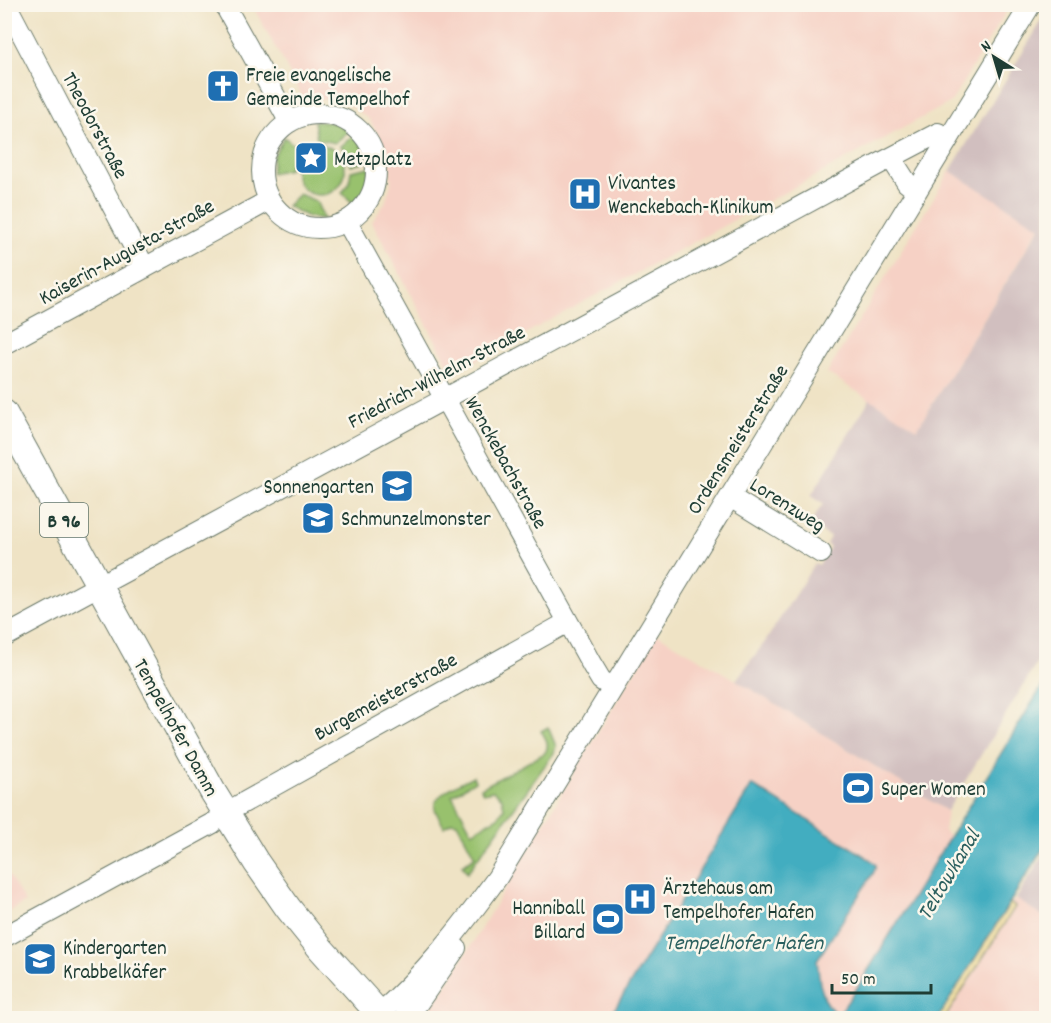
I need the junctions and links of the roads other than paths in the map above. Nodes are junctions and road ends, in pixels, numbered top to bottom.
1 (6, 4) edge
2 (224, 4) edge
3 (1031, 4) edge
4 (289, 121) junction
5 (949, 138) junction
6 (891, 158) junction
7 (917, 191) junction
8 (270, 200) junction
9 (347, 222) junction
10 (145, 268) junction
11 (4, 344) edge
12 (444, 398) junction
13 (4, 413) edge
14 (4, 447) edge
15 (730, 497) junction
16 (820, 553) dead end
17 (93, 590) junction
18 (568, 622) junction
19 (4, 637) edge
20 (613, 688) junction
21 (219, 818) junction
22 (483, 898) junction
23 (4, 937) edge
24 (374, 1017) edge
25 (404, 1018) edge

1 - 10 street, Theodorstraße
2 - 4 street
3 - 5 street, Ordensmeisterstraße
4 - 8 street
4 - 9 street
5 - 6 street, Friedrich-Wilhelm-Straße
5 - 7 street, Ordensmeisterstraße
6 - 7 street
6 - 12 street, Friedrich-Wilhelm-Straße
7 - 15 street, Ordensmeisterstraße
8 - 9 street
8 - 10 street, Kaiserin-Augusta-Straße
9 - 12 street, Wenckebachstraße
10 - 11 street, Kaiserin-Augusta-Straße
12 - 17 street, Friedrich-Wilhelm-Straße
12 - 18 street, Wenckebachstraße
13 - 17 main road, Tempelhofer Damm / B 96
14 - 17 main road, Tempelhofer Damm / B 96
15 - 16 street, Lorenzweg
15 - 20 street, Ordensmeisterstraße
17 - 19 street, Friedrich-Wilhelm-Straße
17 - 21 main road, Tempelhofer Damm / B 96
18 - 20 street, Wenckebachstraße
18 - 21 street, Burgemeisterstraße
20 - 22 street, Ordensmeisterstraße
21 - 23 street, Burgemeisterstraße
21 - 24 main road, Tempelhofer Damm / B 96
22 - 24 street, Ordensmeisterstraße
22 - 25 street, Ordensmeisterstraße

